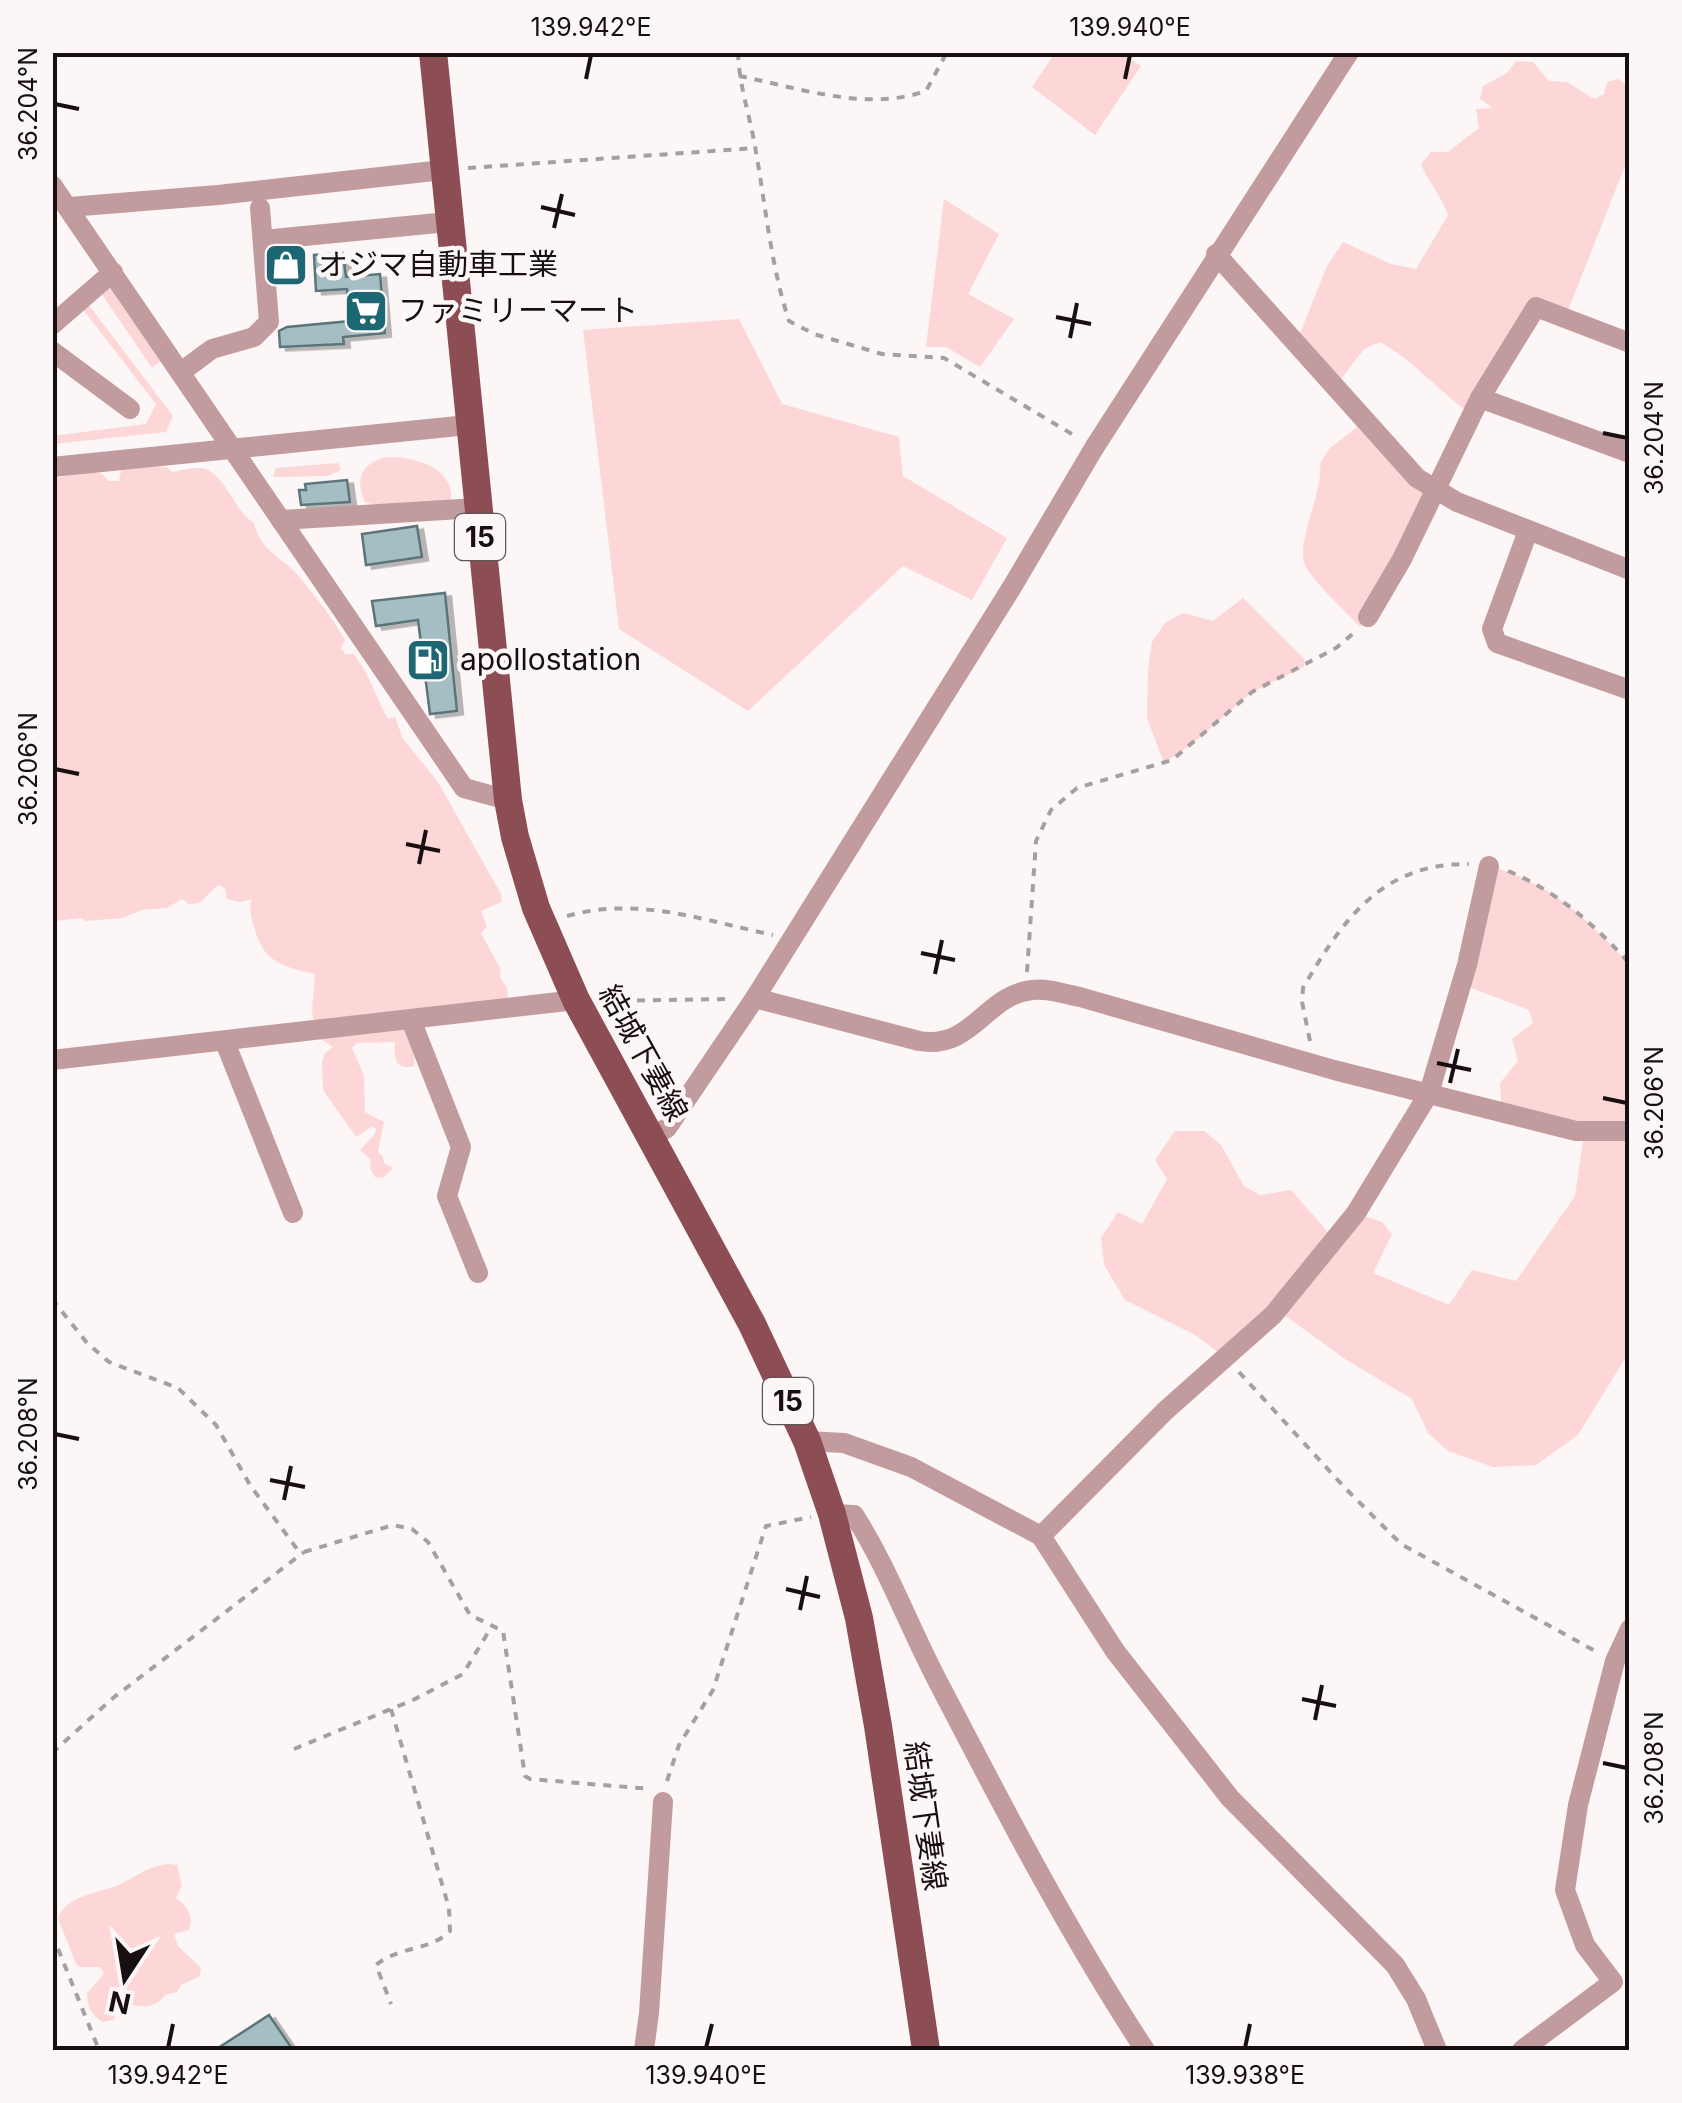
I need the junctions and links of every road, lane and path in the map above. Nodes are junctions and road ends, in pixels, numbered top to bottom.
1 (432, 52) edge
2 (738, 52) edge
3 (947, 52) edge
4 (1349, 52) edge
5 (739, 76) junction
6 (756, 148) junction
7 (443, 170) junction
8 (52, 185) edge
9 (68, 207) junction
10 (260, 208) dead end
11 (448, 222) junction
12 (263, 240) junction
13 (1216, 254) junction
14 (113, 272) junction
15 (52, 324) edge
16 (1630, 343) edge
17 (52, 352) edge
18 (181, 372) junction
19 (1480, 398) junction
20 (130, 409) dead end
21 (468, 424) junction
22 (232, 448) junction
23 (1094, 448) junction
24 (1630, 453) edge
25 (52, 466) edge
26 (1435, 491) junction
27 (477, 508) junction
28 (281, 520) junction
29 (1528, 531) junction
30 (1630, 570) edge
31 (1368, 617) joint
32 (1630, 690) edge
33 (508, 800) junction
34 (1489, 866) junction
35 (542, 922) junction
36 (792, 939) junction
37 (1630, 964) edge
38 (1024, 992) junction
39 (755, 998) junction
40 (576, 1000) junction
41 (412, 1020) junction
42 (225, 1042) junction
43 (52, 1060) edge
44 (1318, 1065) junction
45 (1429, 1093) junction
46 (1630, 1131) edge
47 (650, 1137) junction
48 (293, 1213) dead end
49 (478, 1273) dead end
50 (52, 1299) edge
51 (1226, 1358) junction
52 (806, 1441) junction
53 (832, 1514) junction
54 (1041, 1536) junction
55 (304, 1552) junction
56 (492, 1626) junction
57 (1630, 1628) edge
58 (1615, 1661) junction
59 (391, 1710) junction
60 (294, 1749) dead end
61 (52, 1753) edge
62 (663, 1802) dead end
63 (52, 1934) edge
64 (391, 2004) dead end
65 (98, 2050) edge
66 (644, 2050) edge
67 (926, 2050) edge
68 (1145, 2050) edge
69 (1437, 2050) edge
70 (1522, 2050) edge

1 - 7 main road, 結城下妻線 / 15
2 - 5 path
3 - 5 path
4 - 13 street
5 - 6 path
6 - 7 path
6 - 23 path
7 - 9 street
7 - 11 main road, 結城下妻線 / 15
8 - 9 street
9 - 14 street
10 - 12 street
11 - 12 street
11 - 21 main road, 結城下妻線 / 15
12 - 18 street
13 - 23 street
13 - 26 street
14 - 15 street
14 - 18 street
16 - 19 street
17 - 20 street
18 - 22 street
19 - 24 street
19 - 26 street
21 - 22 street
21 - 27 main road, 結城下妻線 / 15
22 - 25 street
22 - 28 street
23 - 36 street
26 - 29 street
26 - 31 street
27 - 28 street
27 - 33 main road, 結城下妻線 / 15
28 - 33 street
29 - 30 street
29 - 32 street
31 - 38 path
33 - 35 main road, 結城下妻線 / 15
34 - 37 path
34 - 44 path
34 - 45 street
35 - 36 path
35 - 40 main road, 結城下妻線 / 15
36 - 39 street
38 - 39 street
38 - 44 street
39 - 40 path
39 - 47 street
40 - 41 street
40 - 47 main road, 結城下妻線 / 15
41 - 42 street
41 - 49 street
42 - 43 street
42 - 48 street
44 - 45 street
45 - 46 street
45 - 51 street
47 - 52 main road, 結城下妻線 / 15
50 - 55 path
51 - 54 street
51 - 58 path
52 - 53 main road, 結城下妻線 / 15
52 - 54 street
53 - 56 path
53 - 67 main road, 結城下妻線 / 15
53 - 68 street
54 - 69 street
55 - 56 path
55 - 61 path
56 - 59 path
57 - 58 street
58 - 70 street
59 - 60 path
59 - 64 path
62 - 66 street
63 - 65 path

